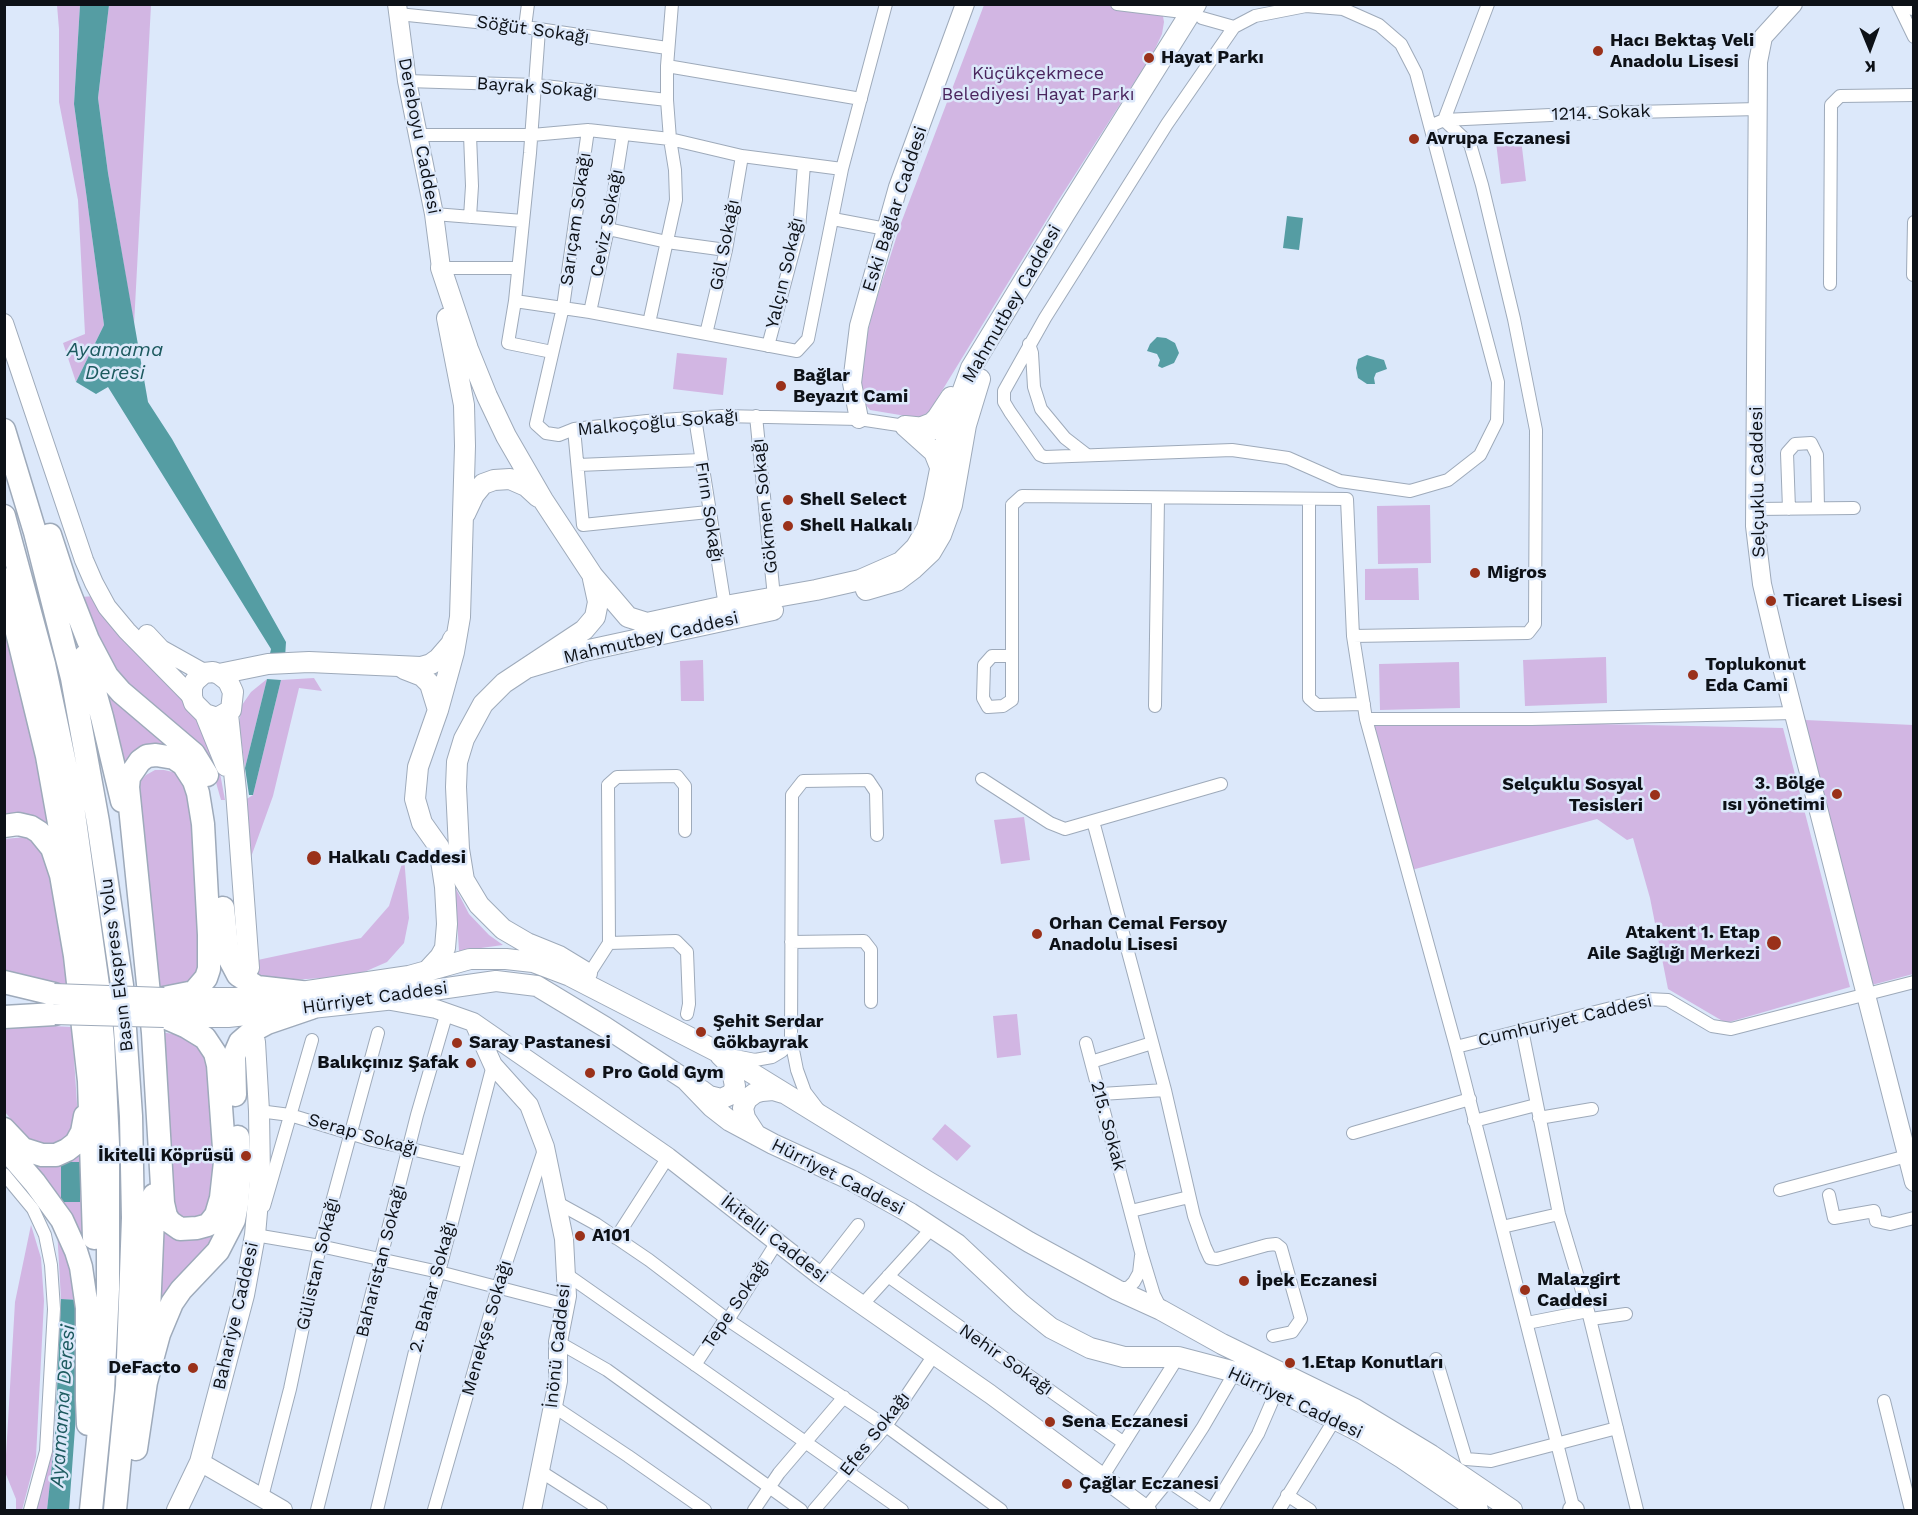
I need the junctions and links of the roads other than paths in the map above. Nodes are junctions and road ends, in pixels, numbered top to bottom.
1 (528, 4) edge
2 (672, 4) edge
3 (886, 4) edge
4 (965, 4) edge
5 (1117, 4) edge
6 (1488, 4) edge
7 (1793, 4) edge
8 (1898, 4) edge
9 (1907, 4) edge
10 (1914, 5) edge
11 (398, 9) edge
12 (1200, 10) edge
13 (525, 27) junction
14 (1234, 27) junction
15 (539, 30) junction
16 (1914, 37) edge
17 (668, 48) junction
18 (666, 66) junction
19 (407, 81) junction
20 (536, 85) junction
21 (1914, 95) edge
22 (861, 99) junction
23 (667, 100) junction
24 (1758, 109) junction
25 (1444, 120) junction
26 (1430, 126) junction
27 (588, 130) junction
28 (623, 134) junction
29 (418, 135) junction
30 (470, 135) junction
31 (532, 135) junction
32 (670, 139) junction
33 (742, 156) junction
34 (804, 164) junction
35 (842, 169) junction
36 (434, 214) junction
37 (470, 217) junction
38 (833, 219) junction
39 (523, 221) junction
40 (1914, 222) edge
41 (609, 229) junction
42 (886, 229) junction
43 (667, 242) junction
44 (726, 249) junction
45 (441, 268) junction
46 (518, 268) junction
47 (1913, 275) edge
48 (1830, 284) dead end
49 (515, 301) junction
50 (563, 307) junction
51 (590, 312) junction
52 (4, 323) edge
53 (649, 323) junction
54 (706, 334) junction
55 (1029, 344) junction
56 (768, 346) junction
57 (552, 352) junction
58 (968, 377) junction
59 (756, 416) junction
60 (694, 418) junction
61 (859, 419) junction
62 (4, 420) edge
63 (913, 426) junction
64 (574, 429) junction
65 (4, 430) edge
66 (952, 440) junction
67 (1087, 455) junction
68 (701, 460) junction
69 (578, 465) junction
70 (940, 467) junction
71 (1158, 498) junction
72 (543, 500) junction
73 (1309, 500) junction
74 (1818, 508) junction
75 (1854, 508) dead end
76 (1755, 509) junction
77 (1789, 509) junction
78 (708, 512) junction
79 (4, 516) edge
80 (462, 519) junction
81 (77, 536) junction
82 (593, 576) junction
83 (4, 579) edge
84 (66, 584) junction
85 (774, 597) junction
86 (725, 606) junction
87 (460, 617) junction
88 (1353, 636) junction
89 (1011, 656) dead end
90 (268, 664) junction
91 (398, 667) junction
92 (527, 668) junction
93 (212, 674) junction
94 (192, 697) junction
95 (1364, 704) junction
96 (1155, 706) dead end
97 (231, 707) junction
98 (438, 710) junction
99 (1794, 713) junction
100 (205, 714) junction
101 (1366, 719) junction
102 (982, 778) dead end
103 (1221, 784) dead end
104 (236, 791) junction
105 (1093, 821) junction
106 (4, 826) edge
107 (686, 831) dead end
108 (877, 835) dead end
109 (136, 870) junction
110 (791, 942) junction
111 (609, 943) junction
112 (75, 956) junction
113 (249, 968) dead end
114 (428, 970) junction
115 (589, 974) junction
116 (1914, 982) edge
117 (6, 990) edge
118 (1865, 995) junction
119 (306, 1000) junction
120 (386, 1000) junction
121 (871, 1002) dead end
122 (54, 1004) junction
123 (164, 1007) junction
124 (4, 1012) edge
125 (447, 1012) junction
126 (687, 1014) dead end
127 (4, 1017) edge
128 (653, 1020) junction
129 (473, 1022) junction
130 (1522, 1030) junction
131 (378, 1033) dead end
132 (312, 1040) dead end
133 (791, 1040) junction
134 (255, 1042) dead end
135 (1086, 1043) dead end
136 (1152, 1043) junction
137 (1456, 1047) junction
138 (716, 1051) junction
139 (85, 1055) junction
140 (1091, 1062) junction
141 (493, 1065) junction
142 (686, 1080) junction
143 (1164, 1090) junction
144 (789, 1094) junction
145 (1101, 1094) junction
146 (1470, 1099) junction
147 (1592, 1109) dead end
148 (259, 1111) junction
149 (1537, 1111) junction
150 (821, 1114) junction
151 (290, 1115) junction
152 (1474, 1121) junction
153 (4, 1129) edge
154 (350, 1133) junction
155 (1353, 1133) dead end
156 (159, 1136) junction
157 (757, 1136) junction
158 (4, 1147) edge
159 (544, 1147) junction
160 (409, 1149) junction
161 (1907, 1156) junction
162 (668, 1157) junction
163 (467, 1162) junction
164 (4, 1174) edge
165 (1914, 1182) edge
166 (1780, 1190) dead end
167 (1829, 1195) dead end
168 (1190, 1197) junction
169 (556, 1202) junction
170 (1131, 1211) junction
171 (1559, 1214) junction
172 (1914, 1218) edge
173 (858, 1225) dead end
174 (1502, 1227) junction
175 (933, 1228) junction
176 (255, 1235) junction
177 (616, 1238) junction
178 (777, 1242) junction
179 (320, 1246) junction
180 (1141, 1252) junction
181 (381, 1259) junction
182 (439, 1272) junction
183 (566, 1274) junction
184 (819, 1275) junction
185 (888, 1276) junction
186 (498, 1287) junction
187 (1117, 1290) junction
188 (566, 1305) junction
189 (862, 1305) junction
190 (1161, 1310) junction
191 (1626, 1314) dead end
192 (1589, 1315) junction
193 (728, 1320) junction
194 (1182, 1322) junction
195 (1527, 1323) junction
196 (1273, 1336) dead end
197 (558, 1342) junction
198 (934, 1355) junction
199 (1178, 1357) junction
200 (105, 1359) junction
201 (1436, 1359) dead end
202 (695, 1365) junction
203 (1235, 1371) junction
204 (146, 1382) junction
205 (1277, 1390) junction
206 (844, 1397) junction
207 (1884, 1401) dead end
208 (553, 1406) junction
209 (1335, 1419) junction
210 (886, 1426) junction
211 (1617, 1428) junction
212 (806, 1443) junction
213 (1124, 1443) junction
214 (1557, 1444) junction
215 (97, 1456) junction
216 (200, 1462) junction
217 (540, 1471) junction
218 (848, 1471) junction
219 (1103, 1476) junction
220 (1168, 1481) junction
221 (770, 1486) junction
222 (1287, 1495) junction
223 (262, 1497) junction
224 (1470, 1507) edge
225 (30, 1510) edge
226 (91, 1510) edge
227 (115, 1510) edge
228 (128, 1510) edge
229 (177, 1510) edge
230 (283, 1510) edge
231 (317, 1510) edge
232 (377, 1510) edge
233 (434, 1510) edge
234 (532, 1510) edge
235 (601, 1510) edge
236 (705, 1510) edge
237 (754, 1510) edge
238 (801, 1510) edge
239 (814, 1510) edge
240 (902, 1510) edge
241 (1001, 1510) edge
242 (1146, 1510) edge
243 (1211, 1510) edge
244 (1279, 1510) edge
245 (1310, 1510) edge
246 (1512, 1510) edge
247 (1574, 1510) edge
248 (1637, 1510) edge
249 (1911, 1510) edge

1 - 13 street
2 - 17 street
3 - 22 street
4 - 42 main road, Eski Bağlar Caddesi
5 - 12 street
6 - 25 street
7 - 24 main road, Selçuklu Caddesi
8 - 16 street
9 - 10 main road
11 - 13 street, Söğüt Sokağı
11 - 19 main road, Dereboyu Caddesi
12 - 14 street
12 - 58 main road, Mahmutbey Caddesi
12 - 66 main road, Mahmutbey Caddesi
13 - 15 street, Söğüt Sokağı
14 - 26 street
14 - 55 street
15 - 17 street, Söğüt Sokağı
15 - 20 street
17 - 18 street
18 - 22 street
18 - 23 street
19 - 20 street, Bayrak Sokağı
19 - 29 main road, Dereboyu Caddesi
20 - 23 street, Bayrak Sokağı
20 - 31 street
21 - 48 street
22 - 35 street
23 - 32 street
24 - 25 street, 1214. Sokak
24 - 76 main road, Selçuklu Caddesi
25 - 26 street
25 - 88 street
26 - 67 street
27 - 28 street
27 - 31 street
27 - 50 street, Sarıçam Sokağı
28 - 32 street
28 - 41 street, Ceviz Sokağı
29 - 30 street
29 - 36 main road, Dereboyu Caddesi
30 - 31 street
30 - 37 street
31 - 39 street
32 - 33 street
32 - 43 street
33 - 34 street
33 - 44 street, Göl Sokağı
34 - 35 street
34 - 56 street, Yalçın Sokağı
35 - 38 street
36 - 37 street
36 - 45 main road, Dereboyu Caddesi
37 - 39 street
38 - 42 street
38 - 56 street
39 - 46 street
40 - 47 street
41 - 43 street
41 - 51 street, Ceviz Sokağı
42 - 61 main road, Eski Bağlar Caddesi
43 - 44 street
43 - 53 street
44 - 54 street, Göl Sokağı
45 - 46 street
45 - 72 main road, Mahmutbey Caddesi
45 - 80 main road
46 - 49 street
49 - 50 street
49 - 57 street
50 - 51 street
50 - 57 street, Malkoçoğlu Sokağı
51 - 53 street
52 - 81 main road
53 - 54 street
54 - 56 street
55 - 67 street
55 - 67 street
57 - 64 street, Malkoçoğlu Sokağı
58 - 63 main road
58 - 66 main road, Mahmutbey Caddesi
59 - 60 street, Malkoçoğlu Sokağı
59 - 61 street, Malkoçoğlu Sokağı
59 - 85 street, Gökmen Sokağı
60 - 64 street, Malkoçoğlu Sokağı
60 - 68 street, Fırın Sokağı
61 - 63 street, Malkoçoğlu Sokağı
62 - 84 highway
63 - 66 main road
63 - 70 main road
64 - 69 street
65 - 227 highway, Basın Ekspress Yolu
66 - 70 main road, Mahmutbey Caddesi
66 - 92 main road, Mahmutbey Caddesi
68 - 69 street
68 - 78 street, Fırın Sokağı
69 - 78 street
70 - 85 main road, Mahmutbey Caddesi
71 - 73 street
71 - 89 street
71 - 96 street
72 - 80 main road
72 - 82 main road, Mahmutbey Caddesi
73 - 88 street
73 - 95 street
74 - 75 street
74 - 77 street
74 - 77 street
76 - 77 street
76 - 99 main road, Selçuklu Caddesi
78 - 86 street, Fırın Sokağı
79 - 200 highway, Basın Ekspress Yolu
80 - 87 main road
81 - 93 main road
81 - 94 main road
82 - 86 main road, Mahmutbey Caddesi
82 - 92 main road
83 - 112 highway
84 - 109 highway
84 - 119 highway
85 - 86 main road, Mahmutbey Caddesi
87 - 91 main road
87 - 98 main road
88 - 95 street
90 - 91 main road
90 - 93 main road
90 - 97 main road
91 - 98 main road
92 - 115 main road
93 - 94 main road
93 - 97 main road
94 - 100 main road
95 - 101 street
97 - 100 main road
97 - 104 main road
98 - 114 main road
99 - 101 street
99 - 118 main road, Selçuklu Caddesi
100 - 104 main road
101 - 137 street
102 - 105 street
103 - 105 street
104 - 113 main road
105 - 136 street
106 - 112 highway
107 - 111 street
108 - 110 street
109 - 123 highway
109 - 156 highway
110 - 121 street
110 - 133 street
111 - 115 street
111 - 126 street
112 - 139 highway
114 - 119 main road, Hürriyet Caddesi
114 - 128 main road, Hürriyet Caddesi
115 - 128 main road
116 - 118 street, Cumhuriyet Caddesi
117 - 122 highway
118 - 130 street, Cumhuriyet Caddesi
118 - 161 main road, Selçuklu Caddesi
119 - 120 main road, Hürriyet Caddesi
119 - 123 main road
119 - 204 highway
120 - 125 main road, İkitelli Caddesi
120 - 142 main road, Hürriyet Caddesi
122 - 123 main road, bridge
122 - 124 main road
122 - 127 highway
123 - 156 highway
125 - 129 main road, İkitelli Caddesi
125 - 160 street, Baharistan Sokağı
128 - 138 main road, Hürriyet Caddesi
129 - 141 main road, İnönü Caddesi
129 - 162 main road, İkitelli Caddesi
130 - 137 street, Cumhuriyet Caddesi
130 - 149 street
131 - 154 street, Gülistan Sokağı
132 - 151 street
133 - 138 street
133 - 150 street
134 - 148 main road, Bahariye Caddesi
135 - 140 street
136 - 140 street, 215. Sokak
136 - 143 street
137 - 146 street
138 - 142 main road
138 - 144 main road, Hürriyet Caddesi
139 - 153 highway
139 - 200 highway
140 - 145 street, 215. Sokak
141 - 159 main road, İnönü Caddesi
141 - 163 street, 2. Bahar Sokağı
142 - 157 main road, Hürriyet Caddesi
143 - 145 street
143 - 168 street
144 - 150 main road, Hürriyet Caddesi
144 - 157 main road
145 - 170 street, 215. Sokak
146 - 152 street
146 - 155 street
147 - 149 street
148 - 151 street, Serap Sokağı
148 - 176 main road, Bahariye Caddesi
149 - 152 street
149 - 171 street
150 - 187 main road, Hürriyet Caddesi
151 - 154 street, Serap Sokağı
151 - 176 street
152 - 174 street
154 - 160 street, Serap Sokağı
154 - 179 street, Gülistan Sokağı
156 - 204 highway
157 - 175 main road, Hürriyet Caddesi
158 - 215 highway
159 - 169 main road, İnönü Caddesi
159 - 186 street, Menekşe Sokağı
160 - 163 street, Serap Sokağı
160 - 181 street, Baharistan Sokağı
161 - 165 main road, Selçuklu Caddesi
161 - 166 street
162 - 177 street
162 - 178 main road, İkitelli Caddesi
163 - 182 street, 2. Bahar Sokağı
164 - 225 street
167 - 172 street
168 - 170 street
168 - 196 street
169 - 177 street
169 - 183 main road, İnönü Caddesi
170 - 180 street, 215. Sokak
171 - 174 street
171 - 192 street
173 - 184 street
174 - 195 street
175 - 185 street
175 - 199 main road, Hürriyet Caddesi
176 - 179 street
176 - 216 main road, Bahariye Caddesi
177 - 193 street
178 - 184 main road, İkitelli Caddesi
178 - 193 street, Tepe Sokağı
179 - 181 street
179 - 223 street, Gülistan Sokağı
180 - 187 street
180 - 190 street, 215. Sokak
181 - 182 street
181 - 231 street, Baharistan Sokağı
182 - 186 street
182 - 232 street, 2. Bahar Sokağı
183 - 188 main road, İnönü Caddesi
183 - 202 street
184 - 189 main road, İkitelli Caddesi
185 - 189 street
185 - 213 street, Nehir Sokağı
186 - 188 street
186 - 233 street, Menekşe Sokağı
187 - 190 main road, Hürriyet Caddesi
188 - 197 main road, İnönü Caddesi
189 - 198 main road, İkitelli Caddesi
190 - 194 main road, Hürriyet Caddesi
191 - 192 street
192 - 195 street
192 - 211 street
193 - 202 street, Tepe Sokağı
193 - 206 street
194 - 199 main road
194 - 246 main road, Hürriyet Caddesi
195 - 214 street
197 - 208 main road, İnönü Caddesi
197 - 221 street
198 - 210 street, Efes Sokağı
198 - 219 main road, İkitelli Caddesi
199 - 203 main road, Hürriyet Caddesi
199 - 213 street
200 - 215 highway, Basın Ekspress Yolu
201 - 214 street
202 - 212 street
203 - 205 main road, Hürriyet Caddesi
203 - 220 street
204 - 228 highway
205 - 209 main road, Hürriyet Caddesi
205 - 243 street
206 - 210 street
206 - 212 street
207 - 249 street
208 - 217 main road, İnönü Caddesi
208 - 236 street
209 - 222 street
209 - 224 main road, Hürriyet Caddesi
210 - 218 street, Efes Sokağı
210 - 241 street
211 - 214 street
211 - 248 street
212 - 218 street
212 - 221 street
213 - 219 street
214 - 247 street
215 - 226 highway, Basın Ekspress Yolu
216 - 223 main road
216 - 229 main road, Bahariye Caddesi
217 - 234 main road, İnönü Caddesi
217 - 235 street
218 - 239 street, Efes Sokağı
218 - 240 street
219 - 242 main road, İkitelli Caddesi
220 - 242 street
220 - 243 street
221 - 237 street
221 - 238 street
222 - 244 street
222 - 245 street
223 - 230 main road

